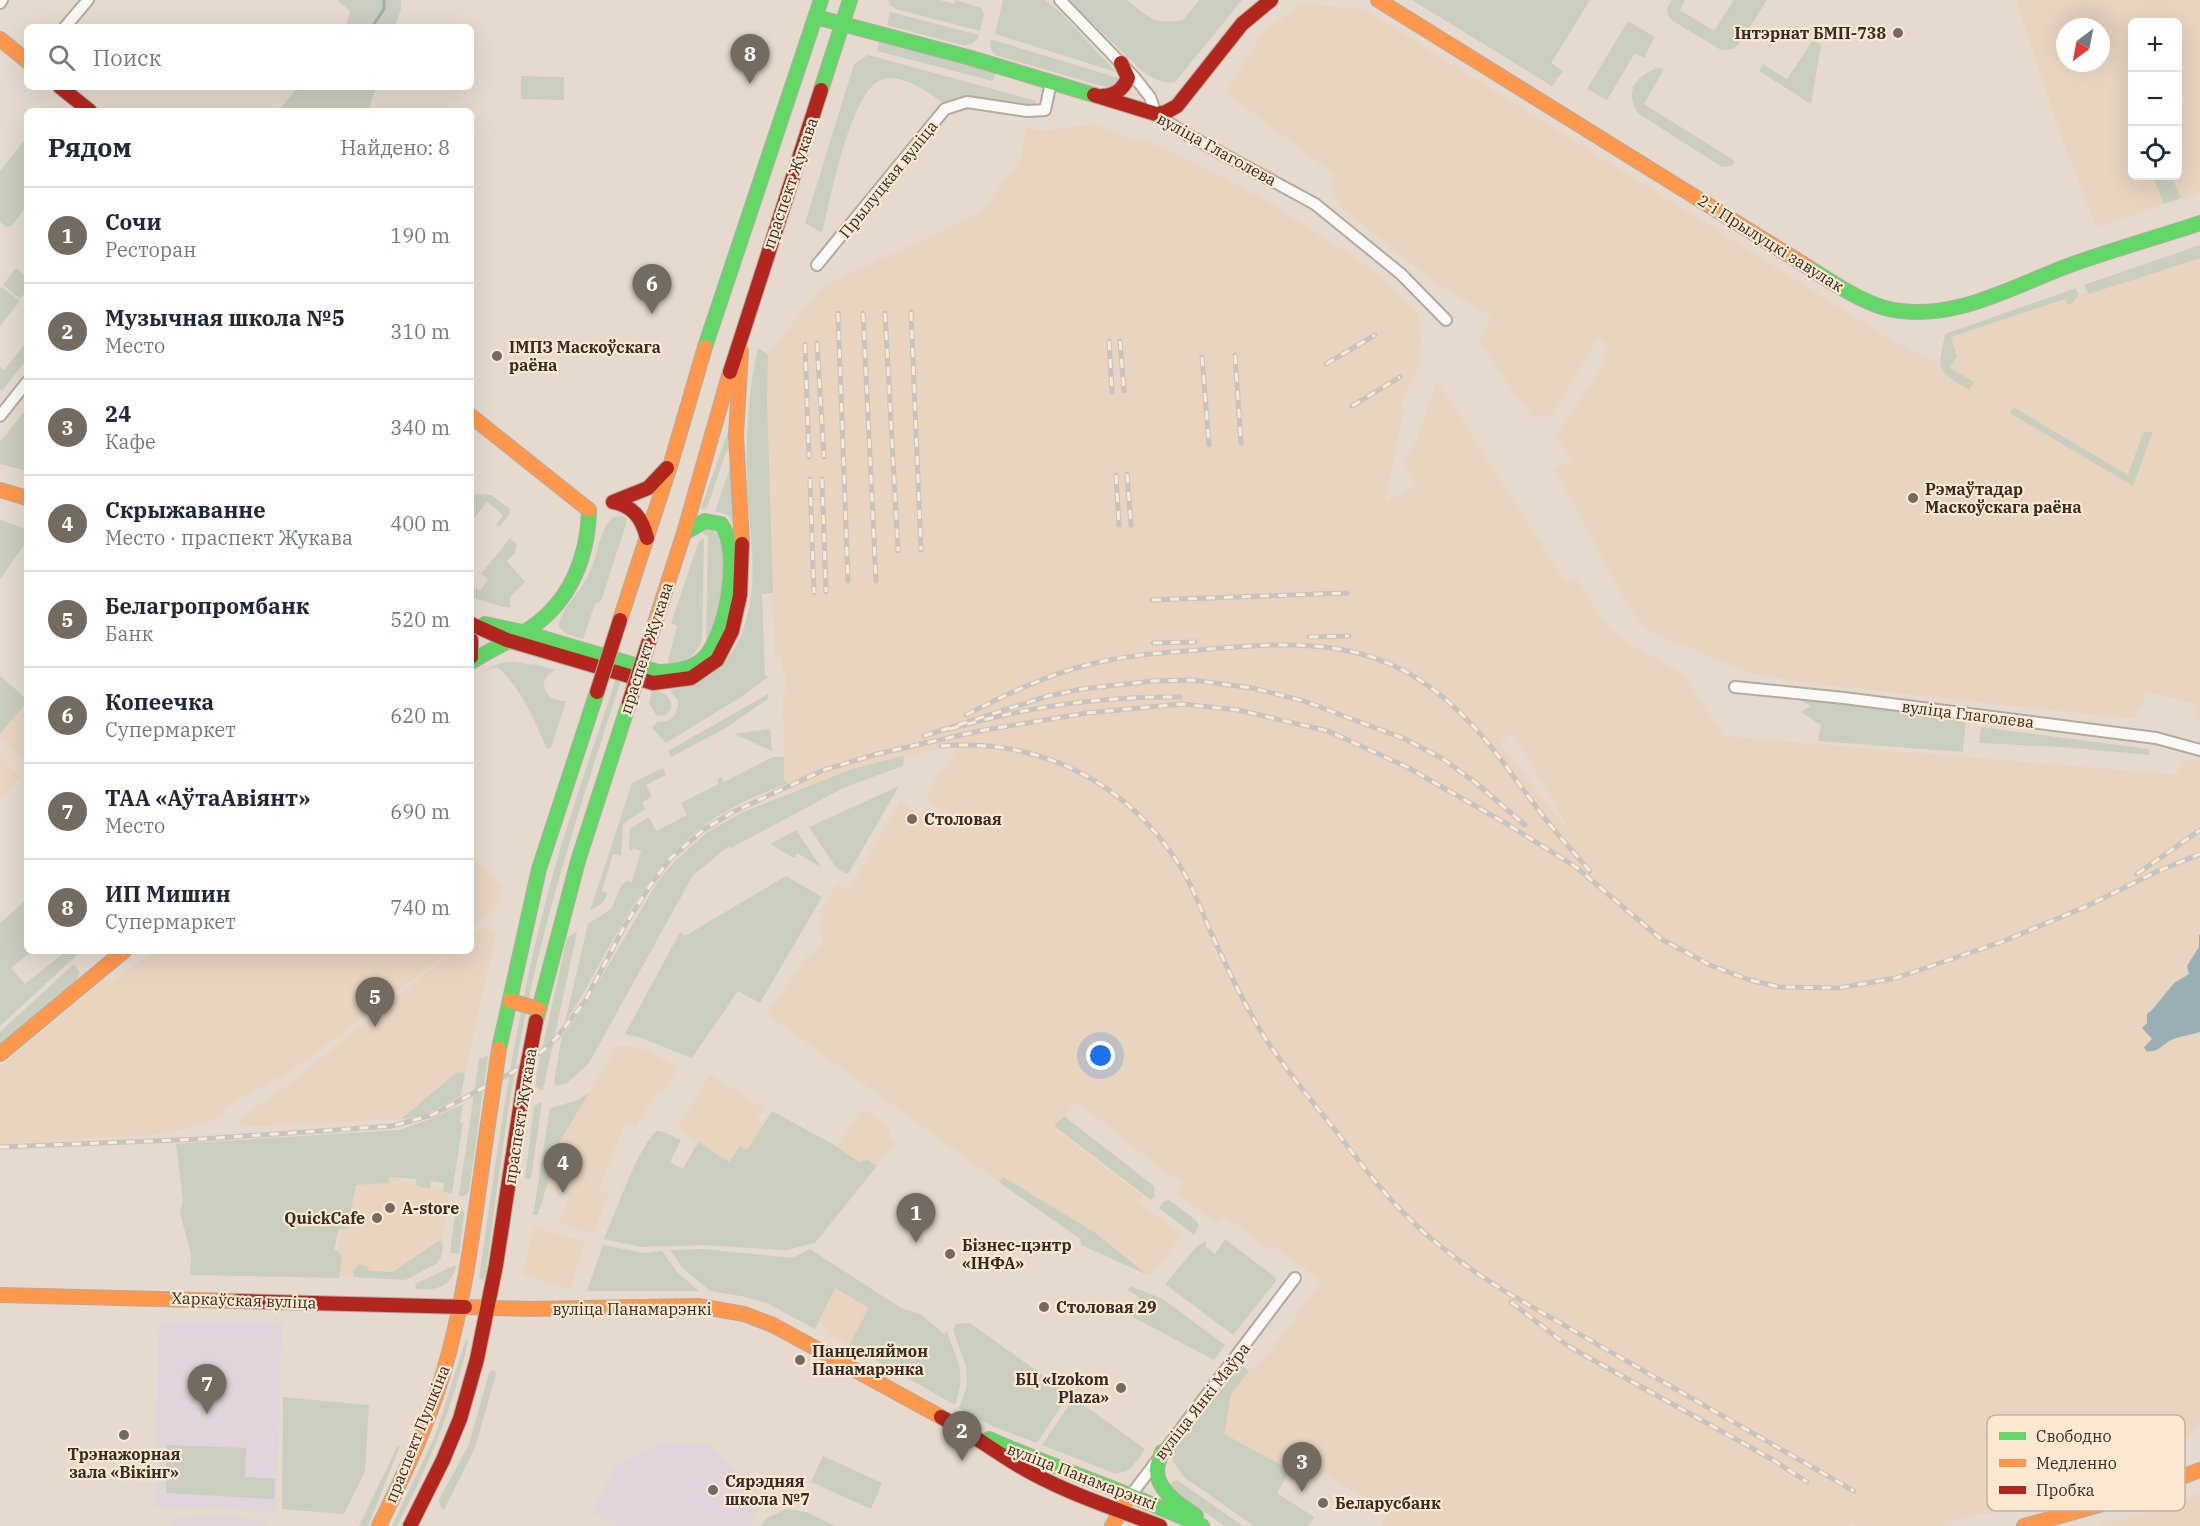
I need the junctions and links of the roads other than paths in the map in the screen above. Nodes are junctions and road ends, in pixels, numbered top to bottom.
1 (88, 0) edge
2 (821, 0) edge
3 (850, 0) edge
4 (1060, 0) edge
5 (1271, 0) edge
6 (1378, 0) edge
7 (816, 17) junction
8 (67, 24) edge
9 (844, 24) junction
10 (0, 39) edge
11 (24, 59) edge
12 (1121, 63) junction
13 (1051, 82) junction
14 (64, 90) edge
15 (1097, 96) junction
16 (86, 108) edge
17 (1156, 114) junction
18 (2200, 223) edge
19 (817, 265) dead end
20 (1446, 320) dead end
21 (744, 325) junction
22 (24, 386) edge
23 (0, 416) edge
24 (474, 418) edge
25 (671, 463) junction
26 (0, 490) edge
27 (24, 497) edge
28 (613, 502) junction
29 (589, 510) junction
30 (684, 533) junction
31 (647, 538) junction
32 (540, 621) junction
33 (474, 624) edge
34 (474, 624) edge
35 (522, 632) junction
36 (547, 639) junction
37 (507, 640) junction
38 (532, 647) junction
39 (474, 660) edge
40 (1735, 687) dead end
41 (2200, 750) edge
42 (120, 954) edge
43 (510, 1001) junction
44 (537, 1015) junction
45 (0, 1054) edge
46 (1295, 1278) dead end
47 (0, 1295) edge
48 (459, 1306) junction
49 (488, 1306) junction
50 (962, 1428) junction
51 (1162, 1452) junction
52 (2200, 1470) edge
53 (2185, 1477) edge
54 (1131, 1495) junction
55 (1122, 1510) junction
56 (2083, 1511) edge
57 (379, 1526) edge
58 (410, 1526) edge
59 (1112, 1526) edge
60 (1160, 1526) edge
61 (1202, 1526) edge
62 (1210, 1526) edge
63 (2024, 1526) edge

1 - 8 street
2 - 7 main road, праспект Жукава
3 - 9 main road, праспект Жукава
4 - 12 street
5 - 17 main road
6 - 18 main road, 2-і Прылуцкі завулак
7 - 9 main road
7 - 25 main road, праспект Жукава
9 - 13 main road, вуліца Глаголева
9 - 21 main road, праспект Жукава
10 - 11 main road
12 - 15 main road
12 - 17 street
13 - 15 main road, вуліца Глаголева
13 - 19 street, Прылуцкая вуліца
14 - 16 main road
15 - 17 main road, вуліца Глаголева
17 - 20 street, вуліца Глаголева
21 - 30 main road, праспект Жукава
21 - 38 main road
22 - 23 street
24 - 29 main road
25 - 28 main road
25 - 31 main road, праспект Жукава
26 - 27 main road
28 - 29 main road
28 - 31 main road
29 - 32 main road
30 - 36 main road
30 - 44 main road, праспект Жукава, bridge
31 - 43 main road, праспект Жукава, bridge
32 - 35 main road
32 - 36 main road
33 - 35 main road
34 - 37 main road
35 - 36 main road
35 - 37 main road
35 - 38 main road
37 - 38 main road
37 - 39 main road
40 - 41 street, вуліца Глаголева
42 - 45 main road
43 - 44 main road
43 - 48 main road, праспект Жукава, bridge
44 - 49 main road, праспект Жукава, bridge
46 - 51 street, вуліца Янкі Маўра
47 - 48 main road, Харкаўская вуліца
48 - 49 main road, Харкаўская вуліца
48 - 57 main road, праспект Пушкіна
49 - 50 main road, вуліца Панамарэнкі
49 - 58 main road, праспект Пушкіна
50 - 54 main road, вуліца Панамарэнкі
50 - 55 main road, вуліца Панамарэнкі
51 - 54 street, вуліца Янкі Маўра
51 - 62 main road
52 - 53 main road
54 - 55 main road, вуліца Янкі Маўра
54 - 61 main road, вуліца Панамарэнкі
55 - 59 main road, вуліца Янкі Маўра
55 - 60 main road, вуліца Панамарэнкі
56 - 63 main road

